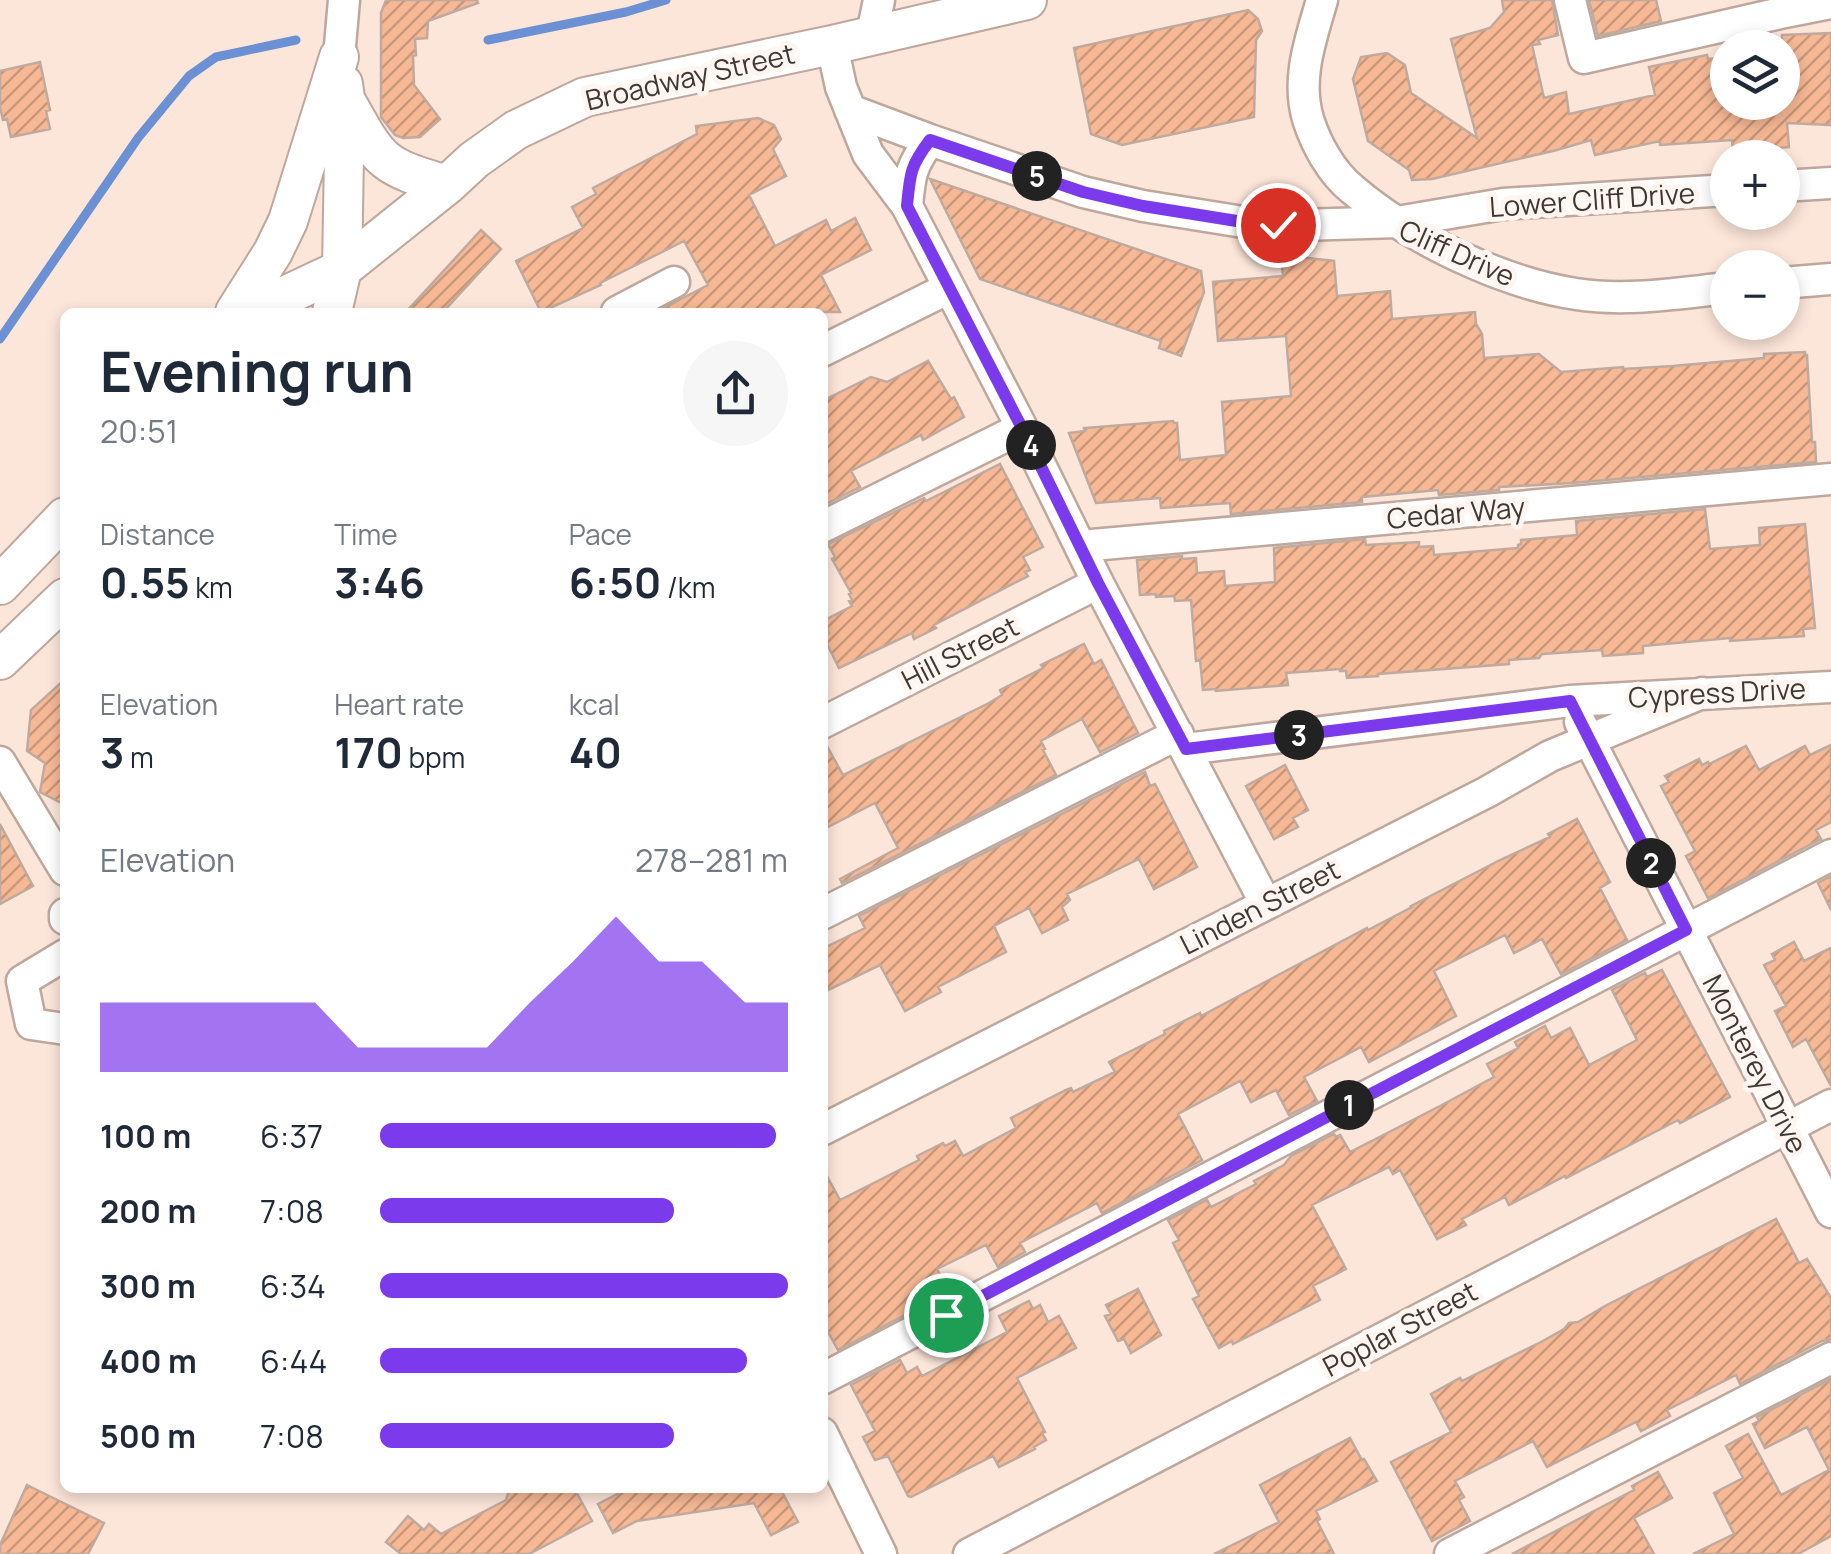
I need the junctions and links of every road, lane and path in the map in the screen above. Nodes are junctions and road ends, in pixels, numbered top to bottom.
1 (344, 0) edge
2 (1024, 0) edge
3 (1322, 0) edge
4 (1570, 0) edge
5 (1831, 3) edge
6 (1784, 6) edge
7 (875, 17) edge
8 (832, 45) junction
9 (340, 57) junction
10 (345, 99) junction
11 (850, 110) junction
12 (930, 140) junction
13 (868, 154) junction
14 (1831, 183) edge
15 (448, 184) junction
16 (1800, 185) edge
17 (1710, 191) edge
18 (907, 206) junction
19 (1397, 222) junction
20 (342, 269) junction
21 (1831, 278) edge
22 (1800, 281) edge
23 (674, 282) dead end
24 (949, 288) junction
25 (1710, 290) edge
26 (238, 308) edge
27 (273, 308) edge
28 (333, 308) edge
29 (625, 308) edge
30 (828, 348) edge
31 (1022, 428) junction
32 (1831, 479) edge
33 (60, 522) edge
34 (828, 524) edge
35 (1081, 546) junction
36 (1098, 583) junction
37 (0, 585) edge
38 (60, 603) edge
39 (0, 660) edge
40 (1831, 687) edge
41 (1702, 693) junction
42 (1570, 701) junction
43 (828, 719) edge
44 (1588, 739) junction
45 (1182, 742) junction
46 (0, 762) edge
47 (1831, 855) edge
48 (60, 862) edge
49 (1266, 904) junction
50 (828, 911) edge
51 (1686, 930) junction
52 (60, 958) edge
53 (60, 1028) edge
54 (1831, 1105) edge
55 (828, 1127) edge
56 (1788, 1127) junction
57 (1831, 1212) edge
58 (1831, 1358) edge
59 (828, 1376) edge
60 (828, 1445) edge
61 (881, 1554) edge
62 (970, 1554) edge
63 (1450, 1554) edge

1 - 9 street
2 - 7 main road, Broadway Street
3 - 19 street
4 - 6 street
5 - 6 street
7 - 8 main road, Broadway Street
8 - 11 street
8 - 15 main road, Broadway Street
9 - 10 main road
9 - 26 main road
10 - 15 main road
10 - 20 main road
11 - 12 street, Cliff Drive
11 - 13 street
12 - 13 street
12 - 18 street
12 - 19 street, Cliff Drive
13 - 18 street
14 - 16 street
15 - 20 main road, Broadway Street
17 - 19 street, Lower Cliff Drive
18 - 24 street
19 - 25 street, Cliff Drive
20 - 27 main road, Broadway Street
20 - 28 main road
21 - 22 street
23 - 29 street
24 - 30 street
24 - 31 street
31 - 34 street
31 - 35 street
32 - 35 street, Cedar Way
33 - 37 main road
35 - 36 street
36 - 43 street, Hill Street
36 - 45 street
38 - 39 main road
40 - 41 street, Cypress Drive
41 - 42 street, Cypress Drive
41 - 44 street, Linden Street
42 - 44 street, Monterey Drive
42 - 45 street, Cypress Drive
44 - 49 street, Linden Street
44 - 51 street, Monterey Drive
45 - 49 street
45 - 50 street, Cypress Drive
46 - 48 street
47 - 51 street
49 - 55 street, Linden Street
51 - 56 street, Monterey Drive
51 - 59 street
52 - 53 street
54 - 56 street, Poplar Street
56 - 57 street, Monterey Drive
56 - 62 street, Poplar Street
58 - 63 street
60 - 61 street

